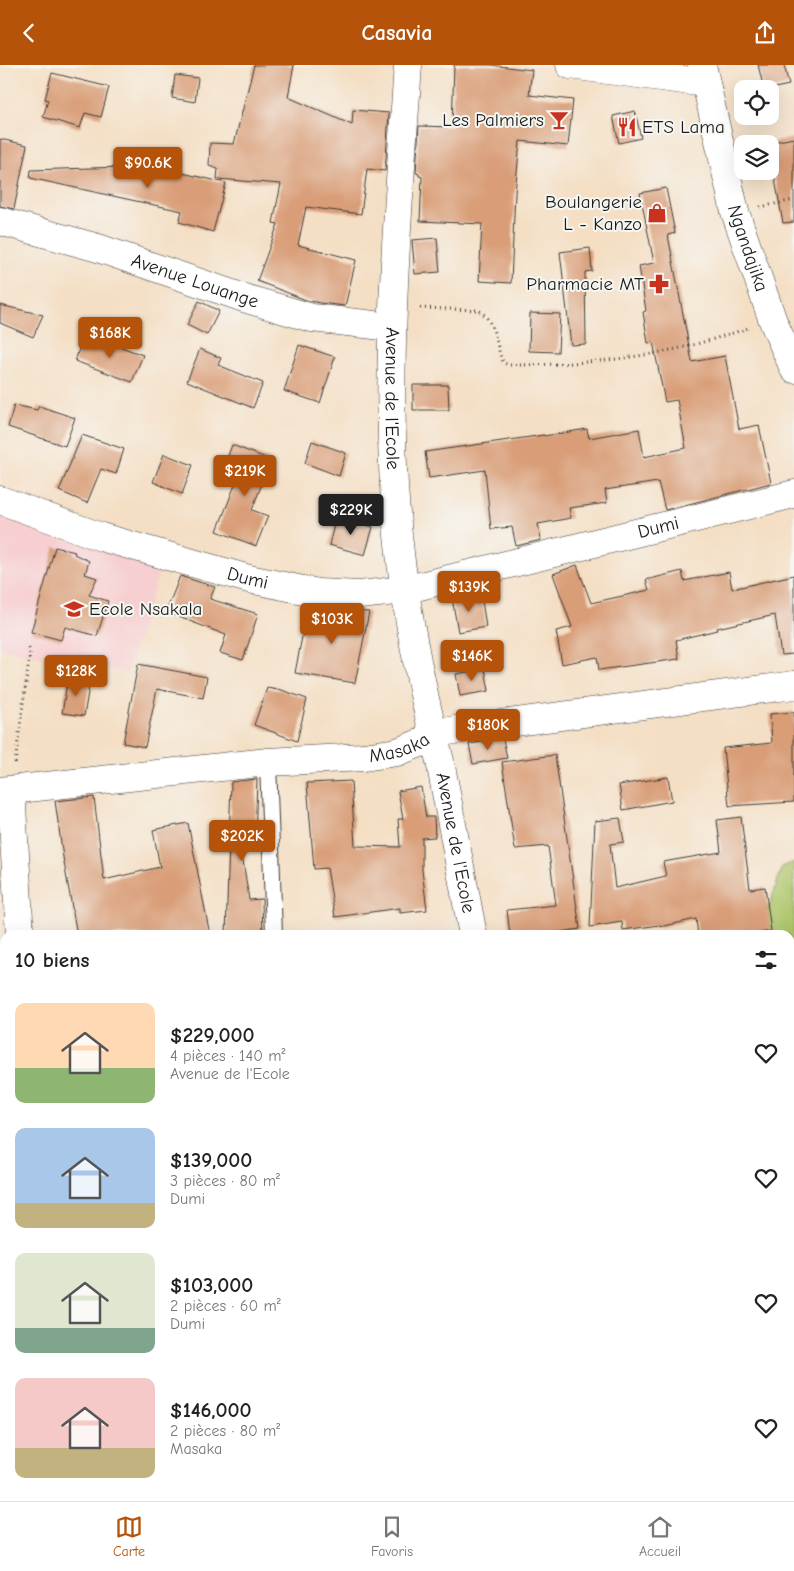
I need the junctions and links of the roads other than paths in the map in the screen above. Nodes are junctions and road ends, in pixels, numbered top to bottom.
1 (408, 65) edge
2 (570, 65) edge
3 (704, 74) edge
4 (0, 221) edge
5 (392, 317) junction
6 (783, 321) edge
7 (794, 369) edge
8 (794, 494) edge
9 (0, 499) edge
10 (404, 590) junction
11 (794, 685) edge
12 (432, 733) junction
13 (268, 762) junction
14 (5, 791) edge
15 (19, 930) edge
16 (274, 930) edge
17 (472, 930) edge

1 - 5 street, Avenue de l'Ecole
2 - 3 street
3 - 6 street, Ngandajika
4 - 5 street, Avenue Louange
5 - 10 street, Avenue de l'Ecole
6 - 7 street, Ngandajika
8 - 10 street, Dumi
9 - 10 street, Dumi
10 - 12 street, Avenue de l'Ecole
11 - 12 street, Masaka
12 - 13 street, Masaka
12 - 17 street, Avenue de l'Ecole
13 - 14 street, Masaka
13 - 16 lane
14 - 15 street

